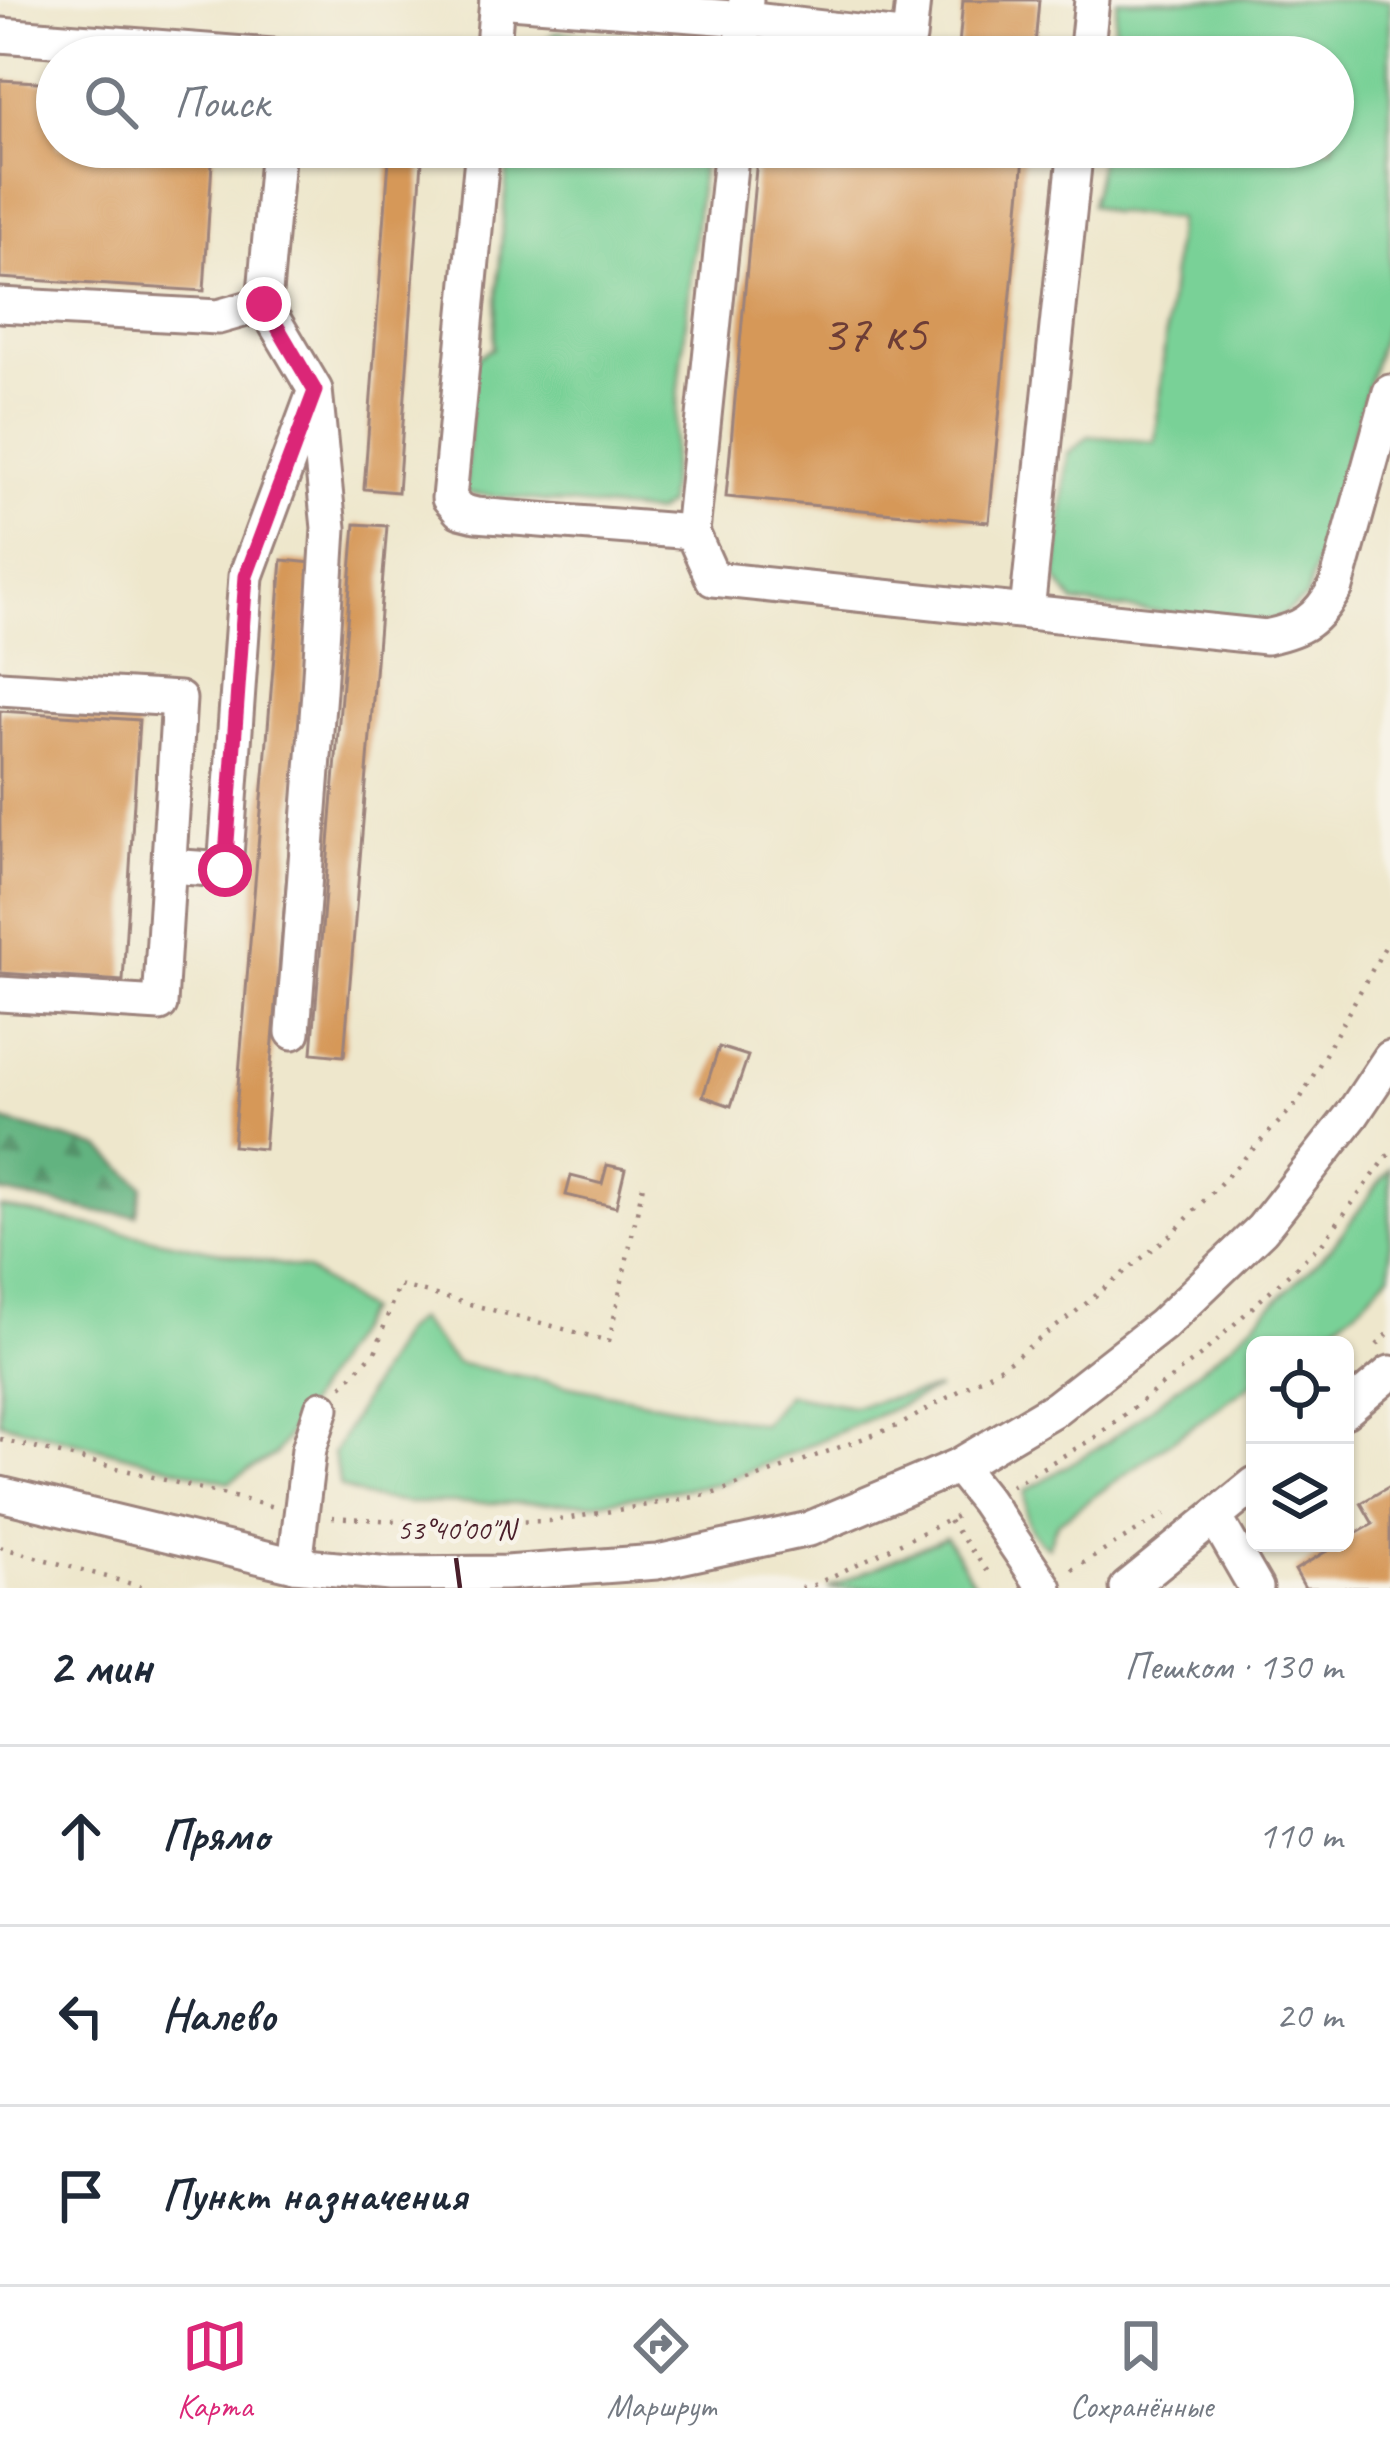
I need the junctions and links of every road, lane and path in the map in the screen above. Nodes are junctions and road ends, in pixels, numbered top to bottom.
1 (497, 0) edge
2 (913, 0) edge
3 (1092, 0) edge
4 (746, 9) edge
5 (0, 35) edge
6 (494, 36) edge
7 (898, 36) edge
8 (909, 36) edge
9 (1088, 36) edge
10 (36, 38) edge
11 (276, 168) edge
12 (481, 168) edge
13 (730, 168) edge
14 (1074, 168) edge
15 (0, 304) edge
16 (264, 304) junction
17 (315, 391) junction
18 (1390, 392) edge
19 (692, 532) junction
20 (1027, 611) junction
21 (0, 688) edge
22 (169, 866) junction
23 (1390, 938) edge
24 (0, 994) edge
25 (292, 1032) dead end
26 (1390, 1058) edge
27 (644, 1180) dead end
28 (1390, 1373) edge
29 (1354, 1403) edge
30 (322, 1408) joint
31 (0, 1438) edge
32 (958, 1466) junction
33 (1246, 1491) edge
34 (0, 1494) edge
35 (1178, 1506) dead end
36 (302, 1514) junction
37 (1215, 1517) junction
38 (949, 1521) dead end
39 (0, 1547) edge
40 (295, 1565) junction
41 (992, 1577) dead end
42 (1044, 1587) edge
43 (146, 1588) edge
44 (1127, 1588) edge
45 (1256, 1588) edge

1 - 4 street
1 - 6 street
2 - 8 street
3 - 9 street
4 - 7 street
5 - 10 street
11 - 16 street
12 - 19 street
13 - 19 street
14 - 20 street
15 - 16 street
16 - 17 street
17 - 22 street
17 - 25 street
18 - 20 street
19 - 20 street
21 - 22 street
22 - 24 street
23 - 36 path
26 - 32 street
27 - 30 path
28 - 29 street
30 - 36 street
31 - 36 path
32 - 40 street
32 - 42 street
33 - 37 street
34 - 40 street
35 - 42 path
36 - 40 street
37 - 44 street
37 - 45 street
38 - 41 path
39 - 43 path

